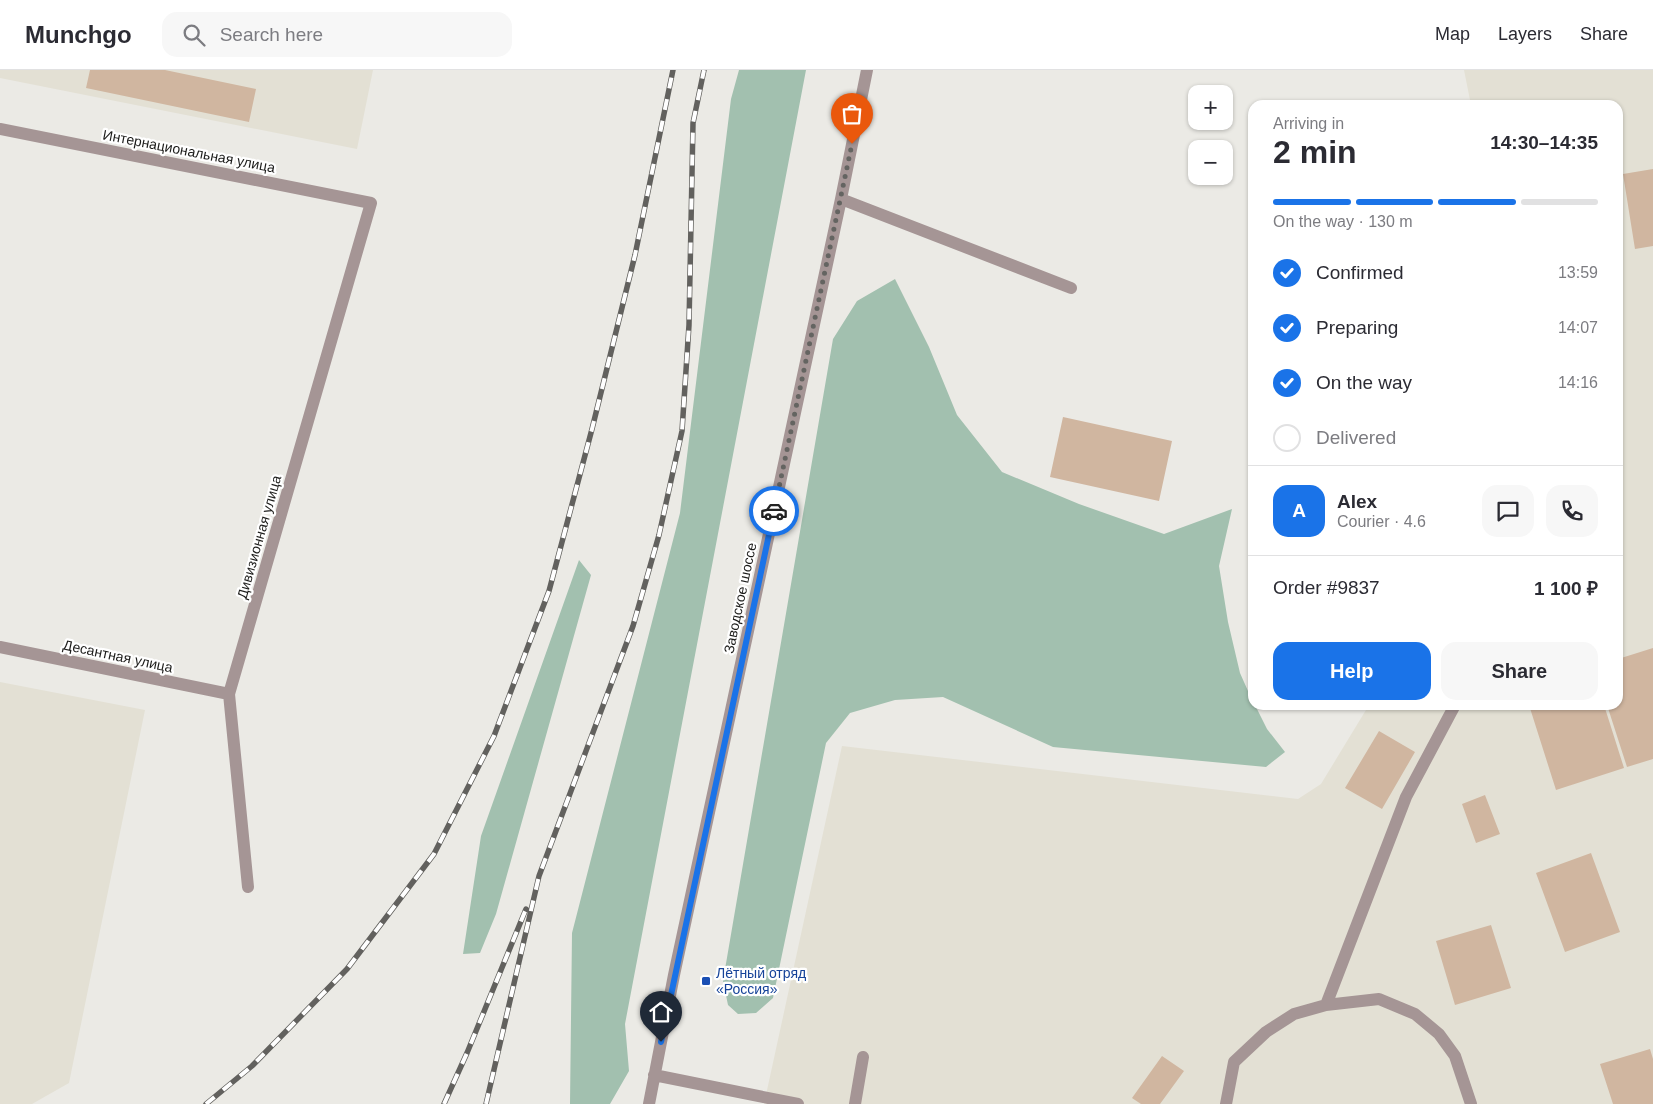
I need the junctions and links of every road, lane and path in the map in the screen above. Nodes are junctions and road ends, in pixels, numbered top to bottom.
1 (867, 70) edge
2 (0, 129) edge
3 (841, 199) junction
4 (371, 202) joint
5 (1071, 288) dead end
6 (0, 647) edge
7 (229, 694) junction
8 (1452, 710) edge
9 (248, 888) dead end
10 (1326, 1005) junction
11 (863, 1057) dead end
12 (654, 1075) junction
13 (649, 1104) edge
14 (798, 1104) edge
15 (854, 1104) edge
16 (1226, 1104) edge
17 (1472, 1104) edge

1 - 3 street, Заводское шоссе
2 - 4 street, Интернациональная улица
3 - 5 street
3 - 12 street, Заводское шоссе
4 - 7 street, Дивизионная улица
6 - 7 street, Десантная улица
7 - 9 street, Дивизионная улица
8 - 10 street
10 - 16 street
10 - 17 street
11 - 15 street
12 - 13 street, Заводское шоссе
12 - 14 street

